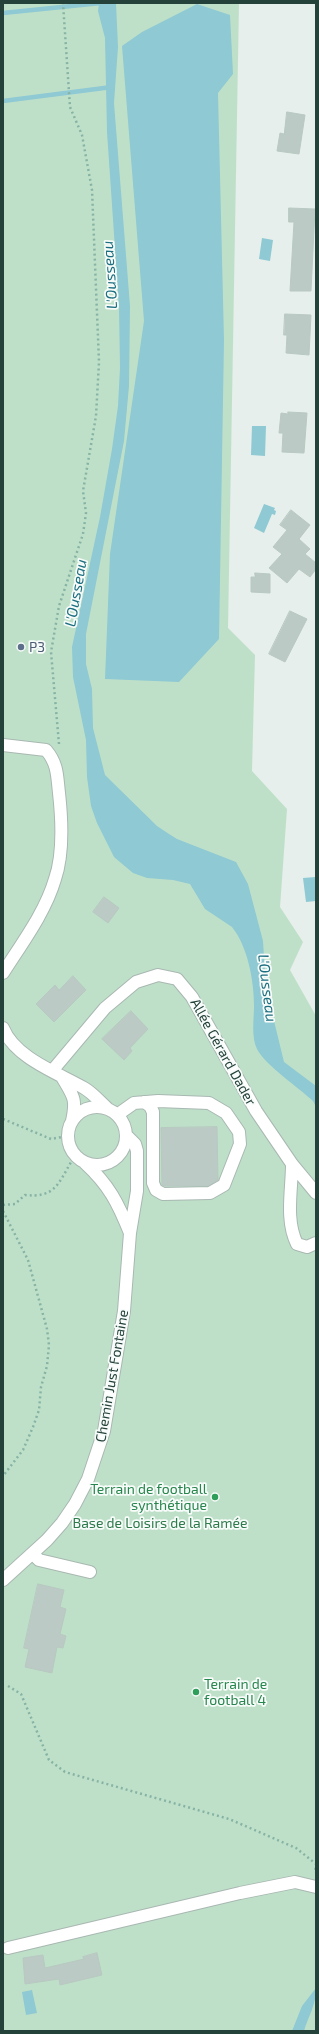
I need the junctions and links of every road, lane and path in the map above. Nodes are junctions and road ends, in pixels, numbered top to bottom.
1 (63, 3) edge
2 (3, 745) edge
3 (55, 761) junction
4 (3, 972) edge
5 (3, 1028) edge
6 (57, 1074) junction
7 (144, 1102) junction
8 (112, 1112) junction
9 (3, 1119) edge
10 (72, 1120) junction
11 (126, 1135) junction
12 (67, 1136) junction
13 (75, 1155) junction
14 (85, 1163) junction
15 (292, 1164) junction
16 (316, 1193) edge
17 (3, 1205) edge
18 (3, 1211) edge
19 (130, 1233) junction
20 (316, 1243) edge
21 (3, 1476) edge
22 (33, 1554) junction
23 (90, 1572) dead end
24 (3, 1580) edge
25 (8, 1686) dead end
26 (315, 1886) edge
27 (8, 1948) dead end

1 - 3 path
2 - 3 street
3 - 4 street
5 - 6 street
6 - 8 street
6 - 10 street
6 - 15 street, Allée Gérard Dader
7 - 7 street
7 - 8 street
8 - 10 street
8 - 11 street
9 - 12 path
10 - 12 street
11 - 14 street
11 - 19 street, Chemin Just Fontaine
12 - 13 street
13 - 14 street
13 - 17 path
14 - 19 street, Chemin Just Fontaine
15 - 16 street, Allée Gérard Dader
15 - 20 street
18 - 21 path
19 - 22 street, Chemin Just Fontaine
22 - 23 street
22 - 24 street, Chemin Just Fontaine
25 - 26 path
26 - 27 street

